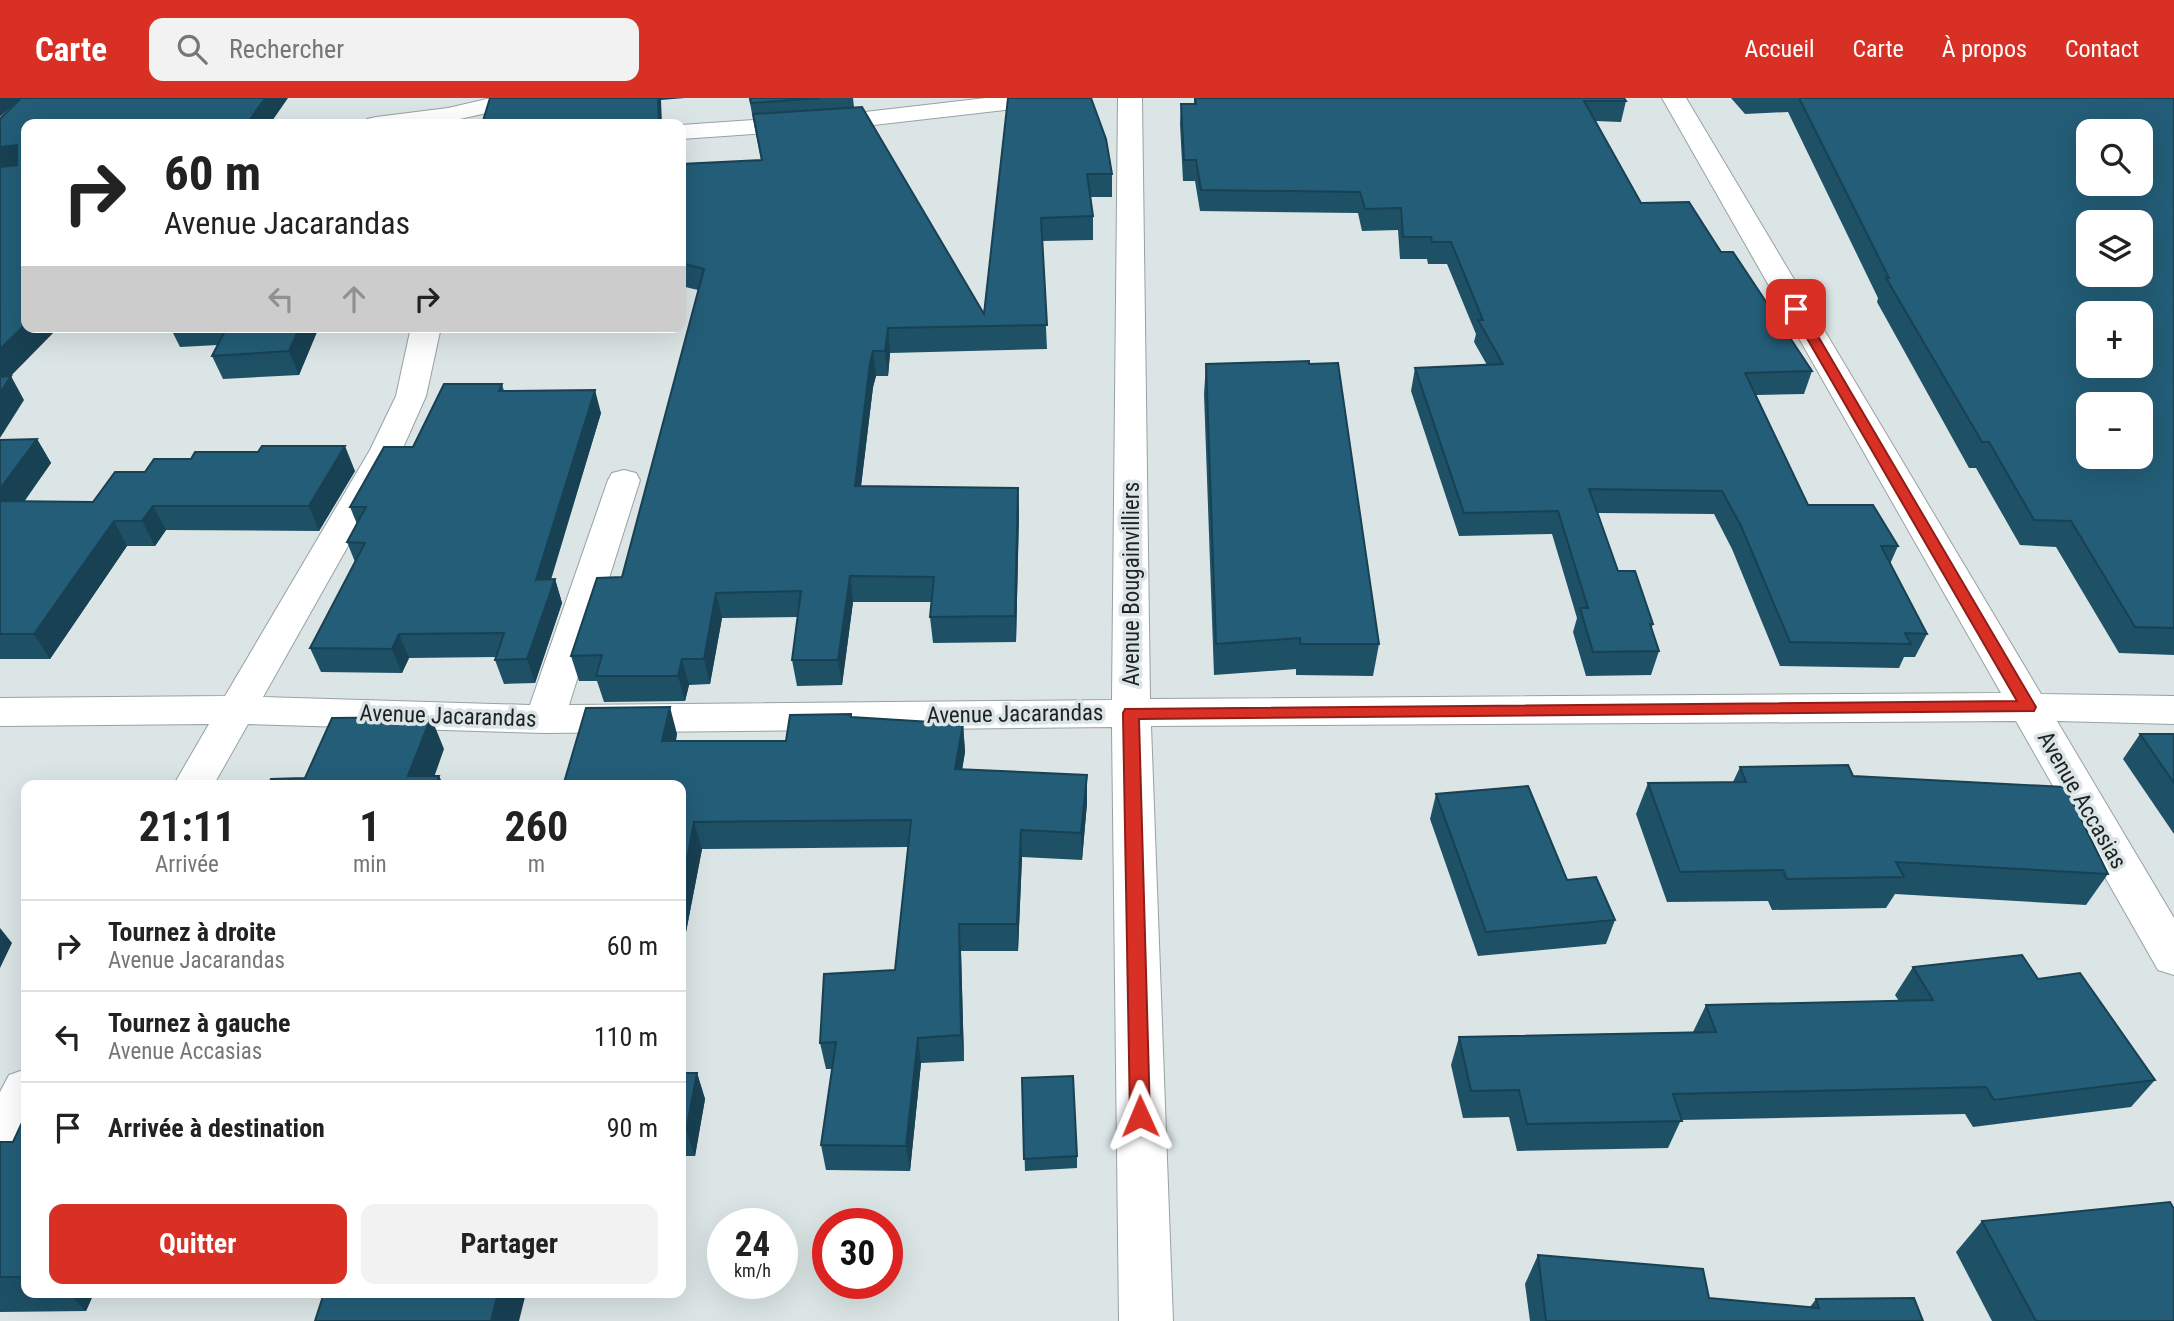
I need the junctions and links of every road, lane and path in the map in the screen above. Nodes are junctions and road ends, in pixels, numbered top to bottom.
1 (523, 98) edge
2 (1048, 98) edge
3 (1130, 98) edge
4 (1674, 98) edge
5 (451, 119) edge
6 (686, 132) edge
7 (425, 333) edge
8 (624, 480) dead end
9 (2028, 707) junction
10 (2174, 709) edge
11 (235, 710) junction
12 (0, 712) edge
13 (1131, 713) junction
14 (545, 719) junction
15 (196, 780) edge
16 (2174, 957) edge
17 (21, 1099) edge
18 (0, 1138) edge
19 (1146, 1321) edge

1 - 5 street
2 - 6 street
3 - 13 street, Avenue Bougainvilliers
4 - 9 street, Avenue Accasias
7 - 11 street
8 - 14 street
9 - 10 street, Avenue Jacarandas
9 - 13 street, Avenue Jacarandas
9 - 16 street, Avenue Accasias
11 - 12 street, Avenue Jacarandas
11 - 14 street, Avenue Jacarandas
11 - 15 street
13 - 14 street, Avenue Jacarandas
13 - 19 street, Avenue Bougainvilliers
17 - 18 street

